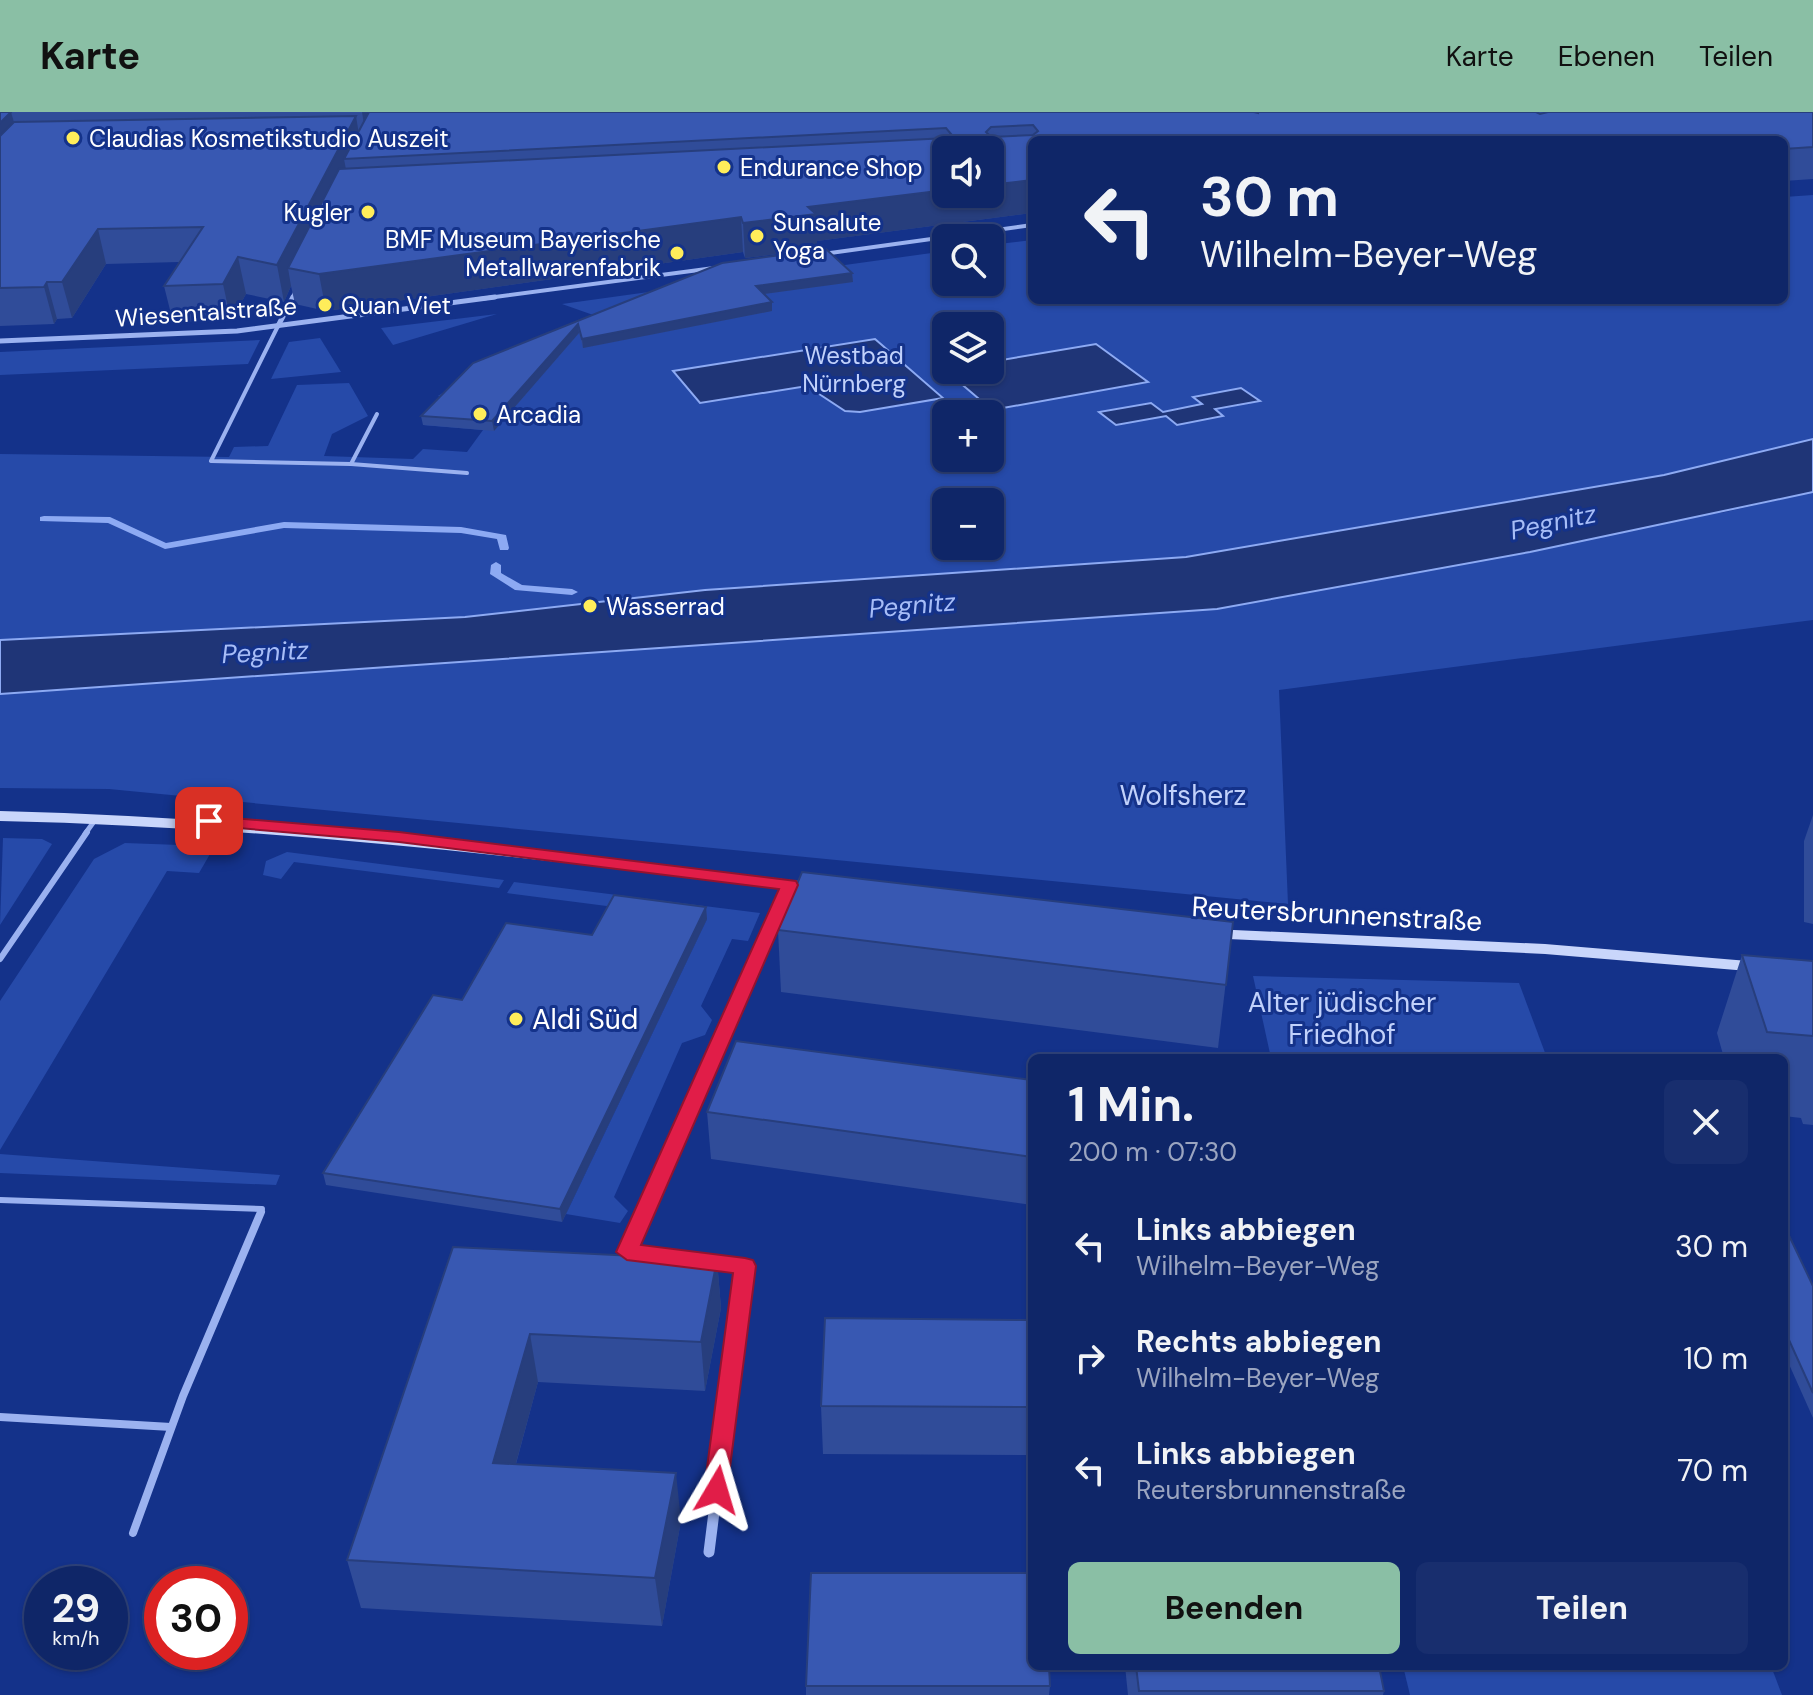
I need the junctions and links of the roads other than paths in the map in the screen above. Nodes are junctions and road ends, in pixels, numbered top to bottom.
1 (1028, 226) edge
2 (814, 255) edge
3 (721, 267) edge
4 (303, 277) edge
5 (278, 326) junction
6 (0, 341) edge
7 (377, 414) dead end
8 (351, 464) junction
9 (467, 473) dead end
10 (0, 816) edge
11 (97, 817) junction
12 (789, 885) junction
13 (835, 891) edge
14 (1195, 933) edge
15 (0, 959) edge
16 (1774, 968) edge
17 (0, 1200) edge
18 (0, 1417) edge
19 (171, 1427) junction
20 (133, 1533) dead end
21 (709, 1552) dead end

1 - 2 street
3 - 5 street, Wiesentalstraße
4 - 5 street
5 - 6 street, Wiesentalstraße
5 - 8 lane
7 - 8 lane
8 - 9 lane
10 - 11 street
11 - 12 street
11 - 15 lane
12 - 13 street
12 - 21 street
14 - 16 street, Reutersbrunnenstraße
17 - 19 lane
18 - 19 lane
19 - 20 lane

